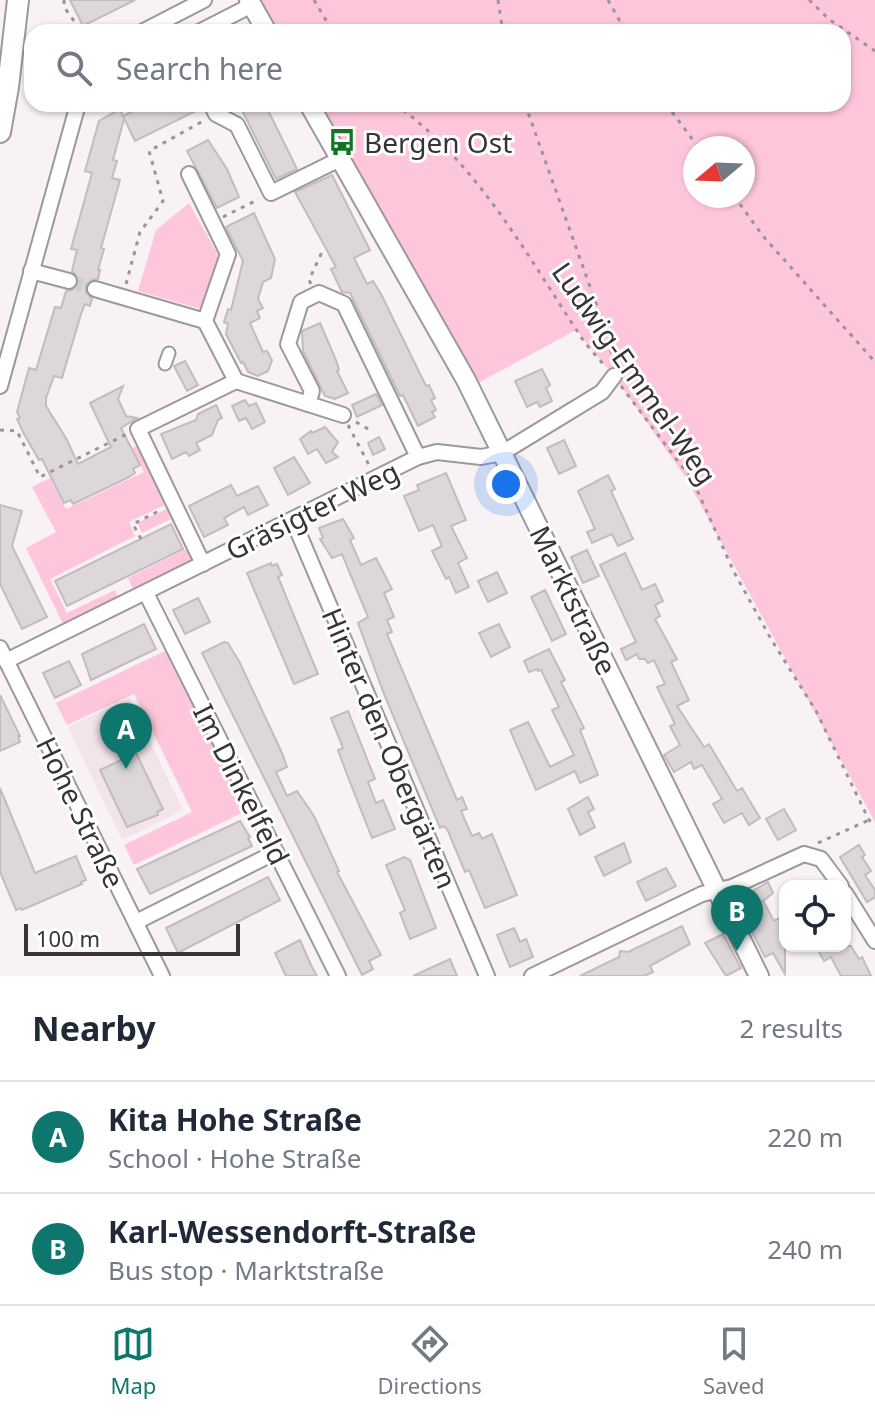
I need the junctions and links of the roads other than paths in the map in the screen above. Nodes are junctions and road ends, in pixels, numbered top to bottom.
1 (18, 0) edge
2 (204, 0) edge
3 (250, 2) edge
4 (173, 24) edge
5 (213, 24) edge
6 (262, 24) edge
7 (76, 112) edge
8 (218, 112) edge
9 (314, 112) edge
10 (0, 132) edge
11 (340, 159) junction
12 (189, 174) dead end
13 (31, 271) junction
14 (69, 281) tunnel mouth
15 (95, 289) tunnel mouth
16 (205, 321) junction
17 (614, 376) road end
18 (236, 381) junction
19 (0, 386) edge
20 (308, 404) junction
21 (343, 415) road end
22 (502, 453) junction
23 (418, 457) junction
24 (293, 520) junction
25 (203, 564) junction
26 (146, 593) junction
27 (3, 654) edge
28 (276, 852) junction
29 (837, 880) edge
30 (716, 892) junction
31 (851, 903) edge
32 (136, 922) junction
33 (875, 941) edge
34 (162, 976) edge
35 (338, 976) edge
36 (487, 976) edge
37 (532, 976) edge
38 (759, 976) edge

1 - 10 main road
2 - 4 street
3 - 5 street
3 - 6 street
7 - 13 street
8 - 11 street
9 - 11 street, Marktstraße
11 - 22 street, Marktstraße
12 - 16 street
13 - 14 street
13 - 19 street
15 - 16 street
16 - 18 street
17 - 22 street, Gräsigter Weg
18 - 20 street
18 - 25 street
20 - 21 street
20 - 23 street
22 - 23 street, Gräsigter Weg
22 - 30 street, Marktstraße
23 - 24 street, Gräsigter Weg
24 - 25 street, Gräsigter Weg
24 - 36 street, Hinter den Obergärten
25 - 26 street, Gräsigter Weg
26 - 27 street, Gräsigter Weg
26 - 28 street, Im Dinkelfeld
27 - 32 street, Hohe Straße
28 - 32 street
28 - 35 street, Im Dinkelfeld
29 - 30 street
30 - 37 street
30 - 38 street, Marktstraße
31 - 33 street
32 - 34 street, Hohe Straße

